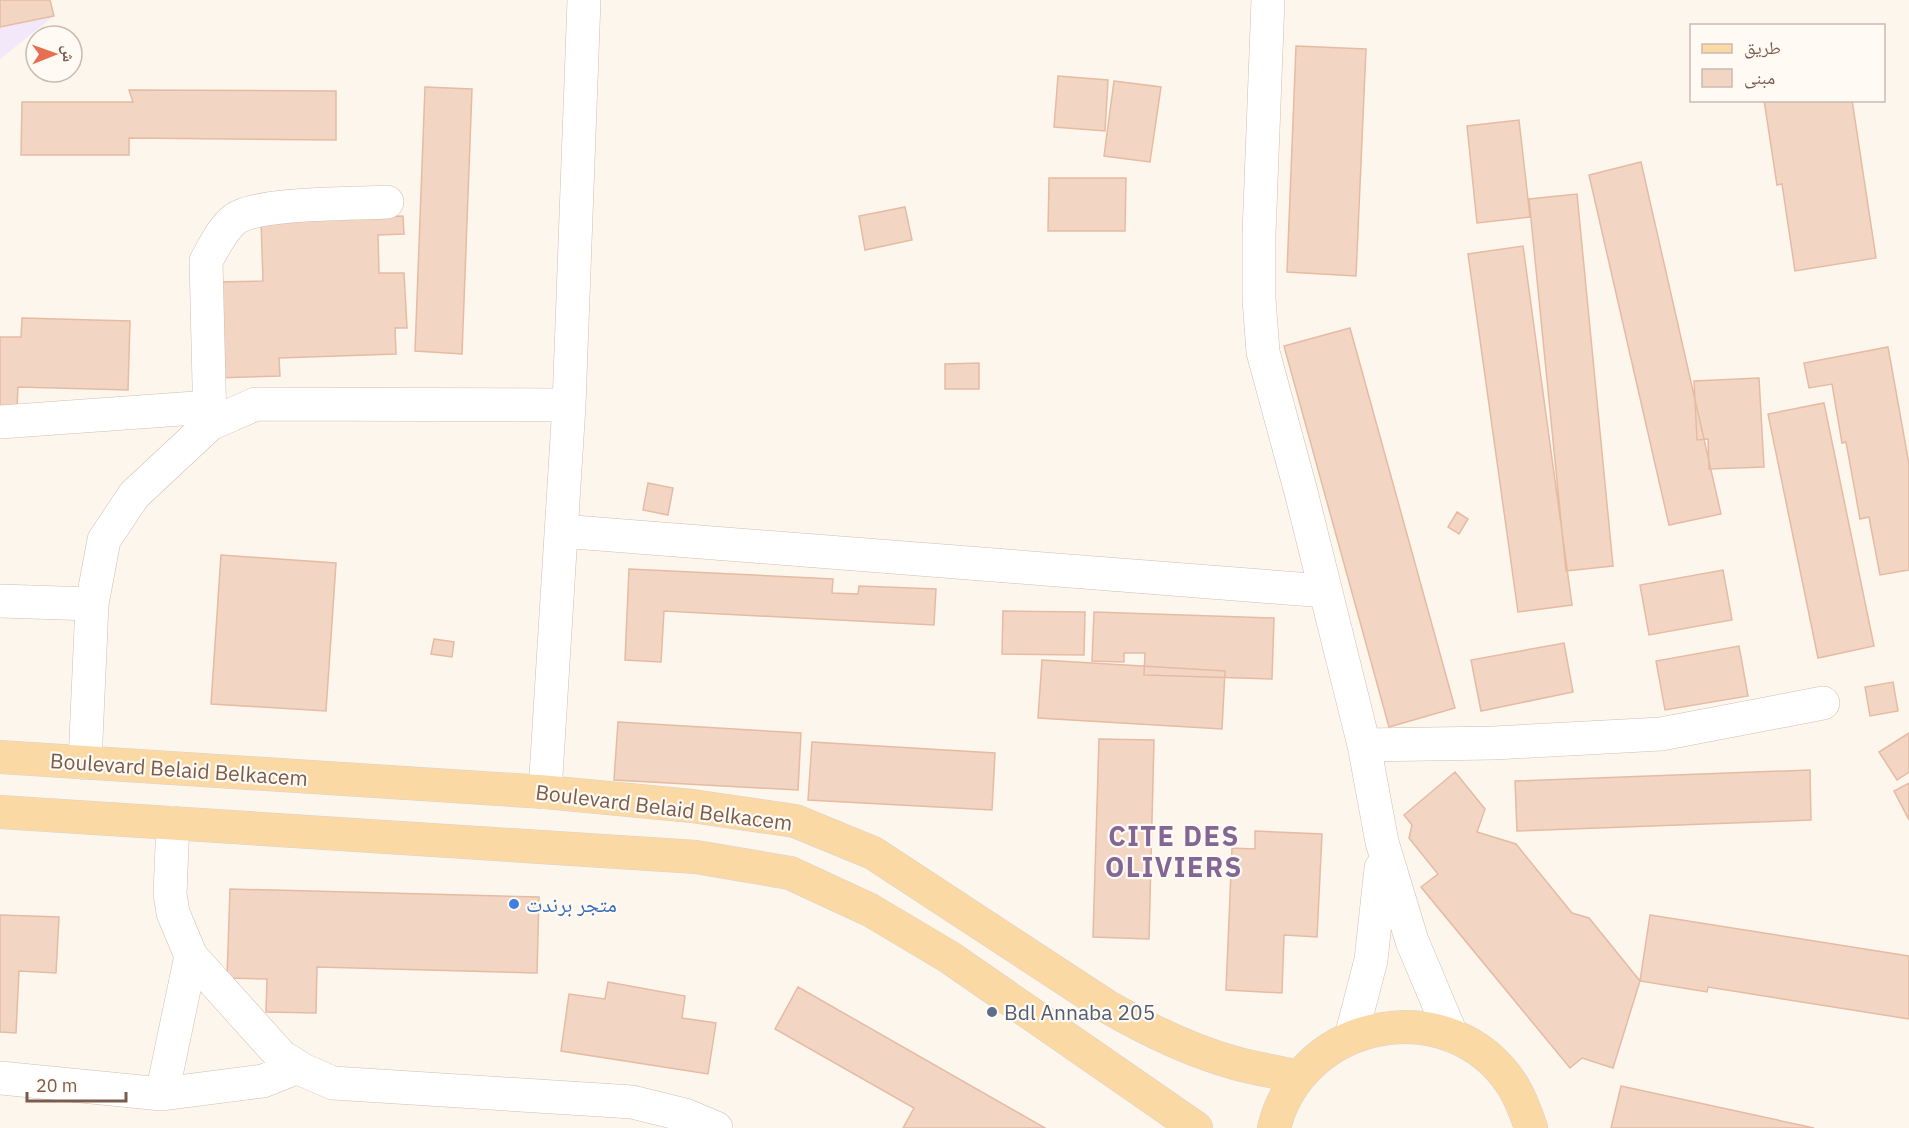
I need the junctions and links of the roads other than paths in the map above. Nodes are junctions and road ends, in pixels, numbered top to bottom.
1 (584, 0) edge
2 (1268, 0) edge
3 (387, 202) dead end
4 (569, 405) junction
5 (209, 415) junction
6 (0, 422) edge
7 (561, 531) junction
8 (1325, 591) junction
9 (0, 602) edge
10 (92, 604) junction
11 (1823, 703) dead end
12 (1364, 745) junction
13 (0, 757) edge
14 (85, 763) junction
15 (544, 792) junction
16 (0, 812) edge
17 (173, 823) junction
18 (1382, 842) junction
19 (191, 956) junction
20 (1452, 1036) junction
21 (1351, 1037) junction
22 (298, 1067) junction
23 (1299, 1077) junction
24 (0, 1078) edge
25 (162, 1094) junction
26 (716, 1128) edge
27 (1196, 1128) edge
28 (1274, 1128) edge
29 (1531, 1128) edge

1 - 4 street
2 - 8 street
3 - 5 street
4 - 5 street
4 - 7 street
5 - 6 street
5 - 10 street
7 - 8 street
7 - 15 street
8 - 12 street
9 - 10 street
10 - 14 street
11 - 12 street
12 - 18 street
13 - 14 main road, Boulevard Belaid Belkacem
14 - 15 main road, Boulevard Belaid Belkacem
15 - 23 main road, Boulevard Belaid Belkacem
16 - 17 main road
17 - 19 street
17 - 27 main road
18 - 20 street
18 - 21 street
19 - 22 street
19 - 25 street
20 - 21 main road
20 - 29 main road
21 - 23 main road
22 - 25 street
22 - 26 street
23 - 28 main road
24 - 25 street

